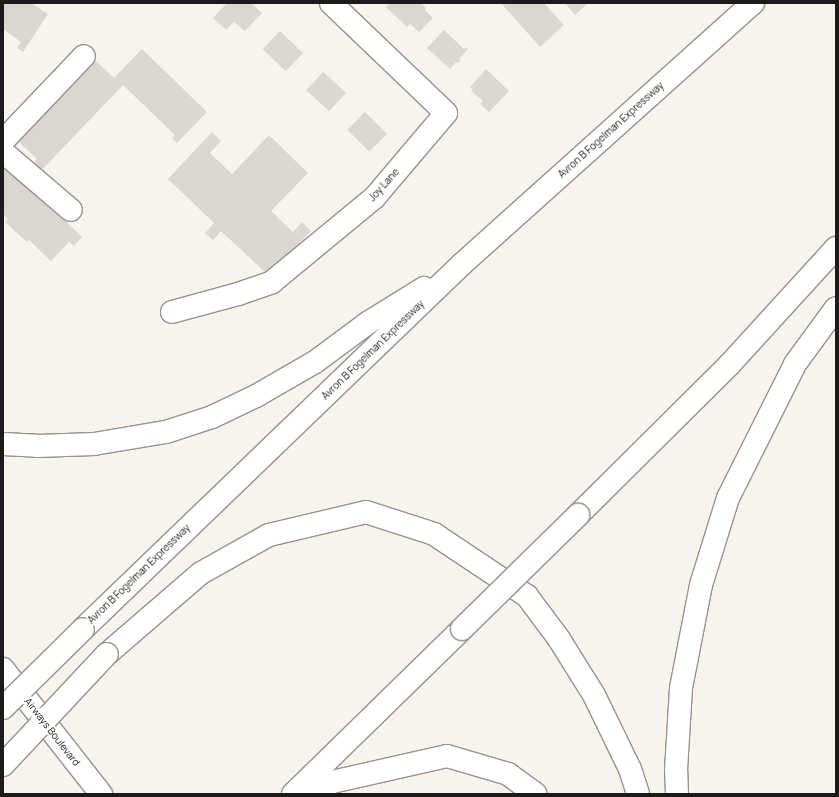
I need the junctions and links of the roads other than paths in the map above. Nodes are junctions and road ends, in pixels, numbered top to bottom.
1 (331, 3) edge
2 (752, 3) edge
3 (84, 56) dead end
4 (3, 141) edge
5 (3, 152) edge
6 (71, 210) dead end
7 (836, 248) edge
8 (462, 264) junction
9 (836, 308) edge
10 (172, 312) dead end
11 (3, 444) edge
12 (3, 669) edge
13 (3, 708) edge
14 (3, 765) edge
15 (101, 794) edge
16 (293, 794) edge
17 (315, 794) edge
18 (536, 794) edge
19 (638, 794) edge
20 (677, 794) edge

1 - 10 main road, Joy Lane
2 - 8 main road, Avron B Fogelman Expressway
3 - 4 main road
5 - 6 main road
7 - 16 main road, bridge
8 - 11 main road
8 - 13 main road, Avron B Fogelman Expressway, bridge
9 - 20 main road
12 - 15 main road, Airways Boulevard
14 - 19 main road, bridge
17 - 18 main road

